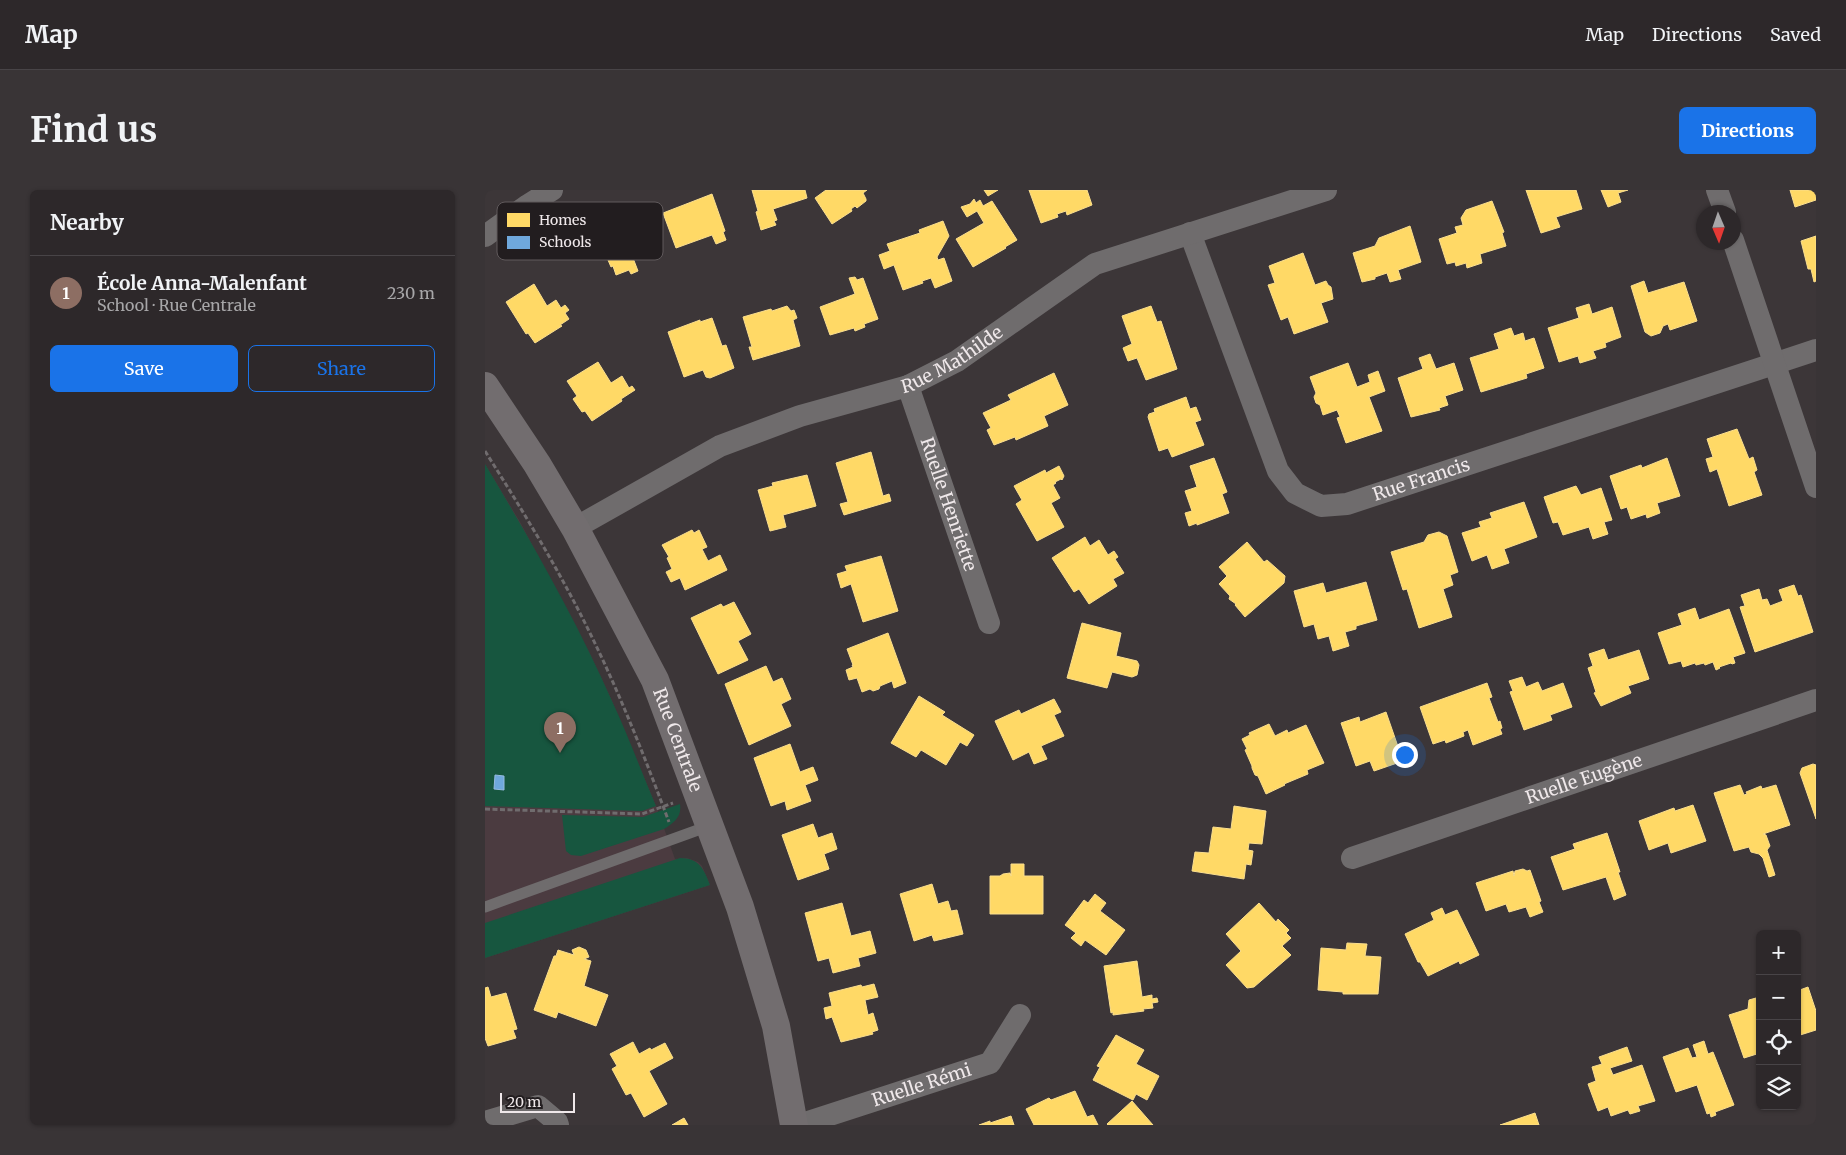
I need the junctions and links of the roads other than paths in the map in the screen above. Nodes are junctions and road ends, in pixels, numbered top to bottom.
1 (552, 190) edge
2 (1326, 190) edge
3 (1717, 190) edge
4 (531, 202) edge
5 (1722, 205) edge
6 (497, 227) edge
7 (1190, 233) junction
8 (485, 236) edge
9 (1736, 250) edge
10 (1816, 350) edge
11 (1774, 364) junction
12 (908, 386) junction
13 (487, 392) edge
14 (1816, 487) edge
15 (575, 528) junction
16 (989, 623) dead end
17 (1816, 700) edge
18 (709, 826) junction
19 (1352, 858) dead end
20 (485, 907) edge
21 (1020, 1015) dead end
22 (485, 1122) edge
23 (558, 1125) edge
24 (794, 1125) edge
25 (799, 1125) edge

1 - 4 street
2 - 7 street, Rue Mathilde
3 - 5 street
6 - 8 street
7 - 11 street, Rue Francis
7 - 12 street, Rue Mathilde
9 - 11 street
10 - 11 street, Rue Francis
11 - 14 street
12 - 15 street, Rue Mathilde
12 - 16 street, Ruelle Henriette
13 - 15 street, Rue Centrale
15 - 18 street, Rue Centrale
17 - 19 street, Ruelle Eugène
18 - 20 lane
18 - 24 street, Rue Centrale
21 - 25 street, Ruelle Rémi
22 - 23 street

